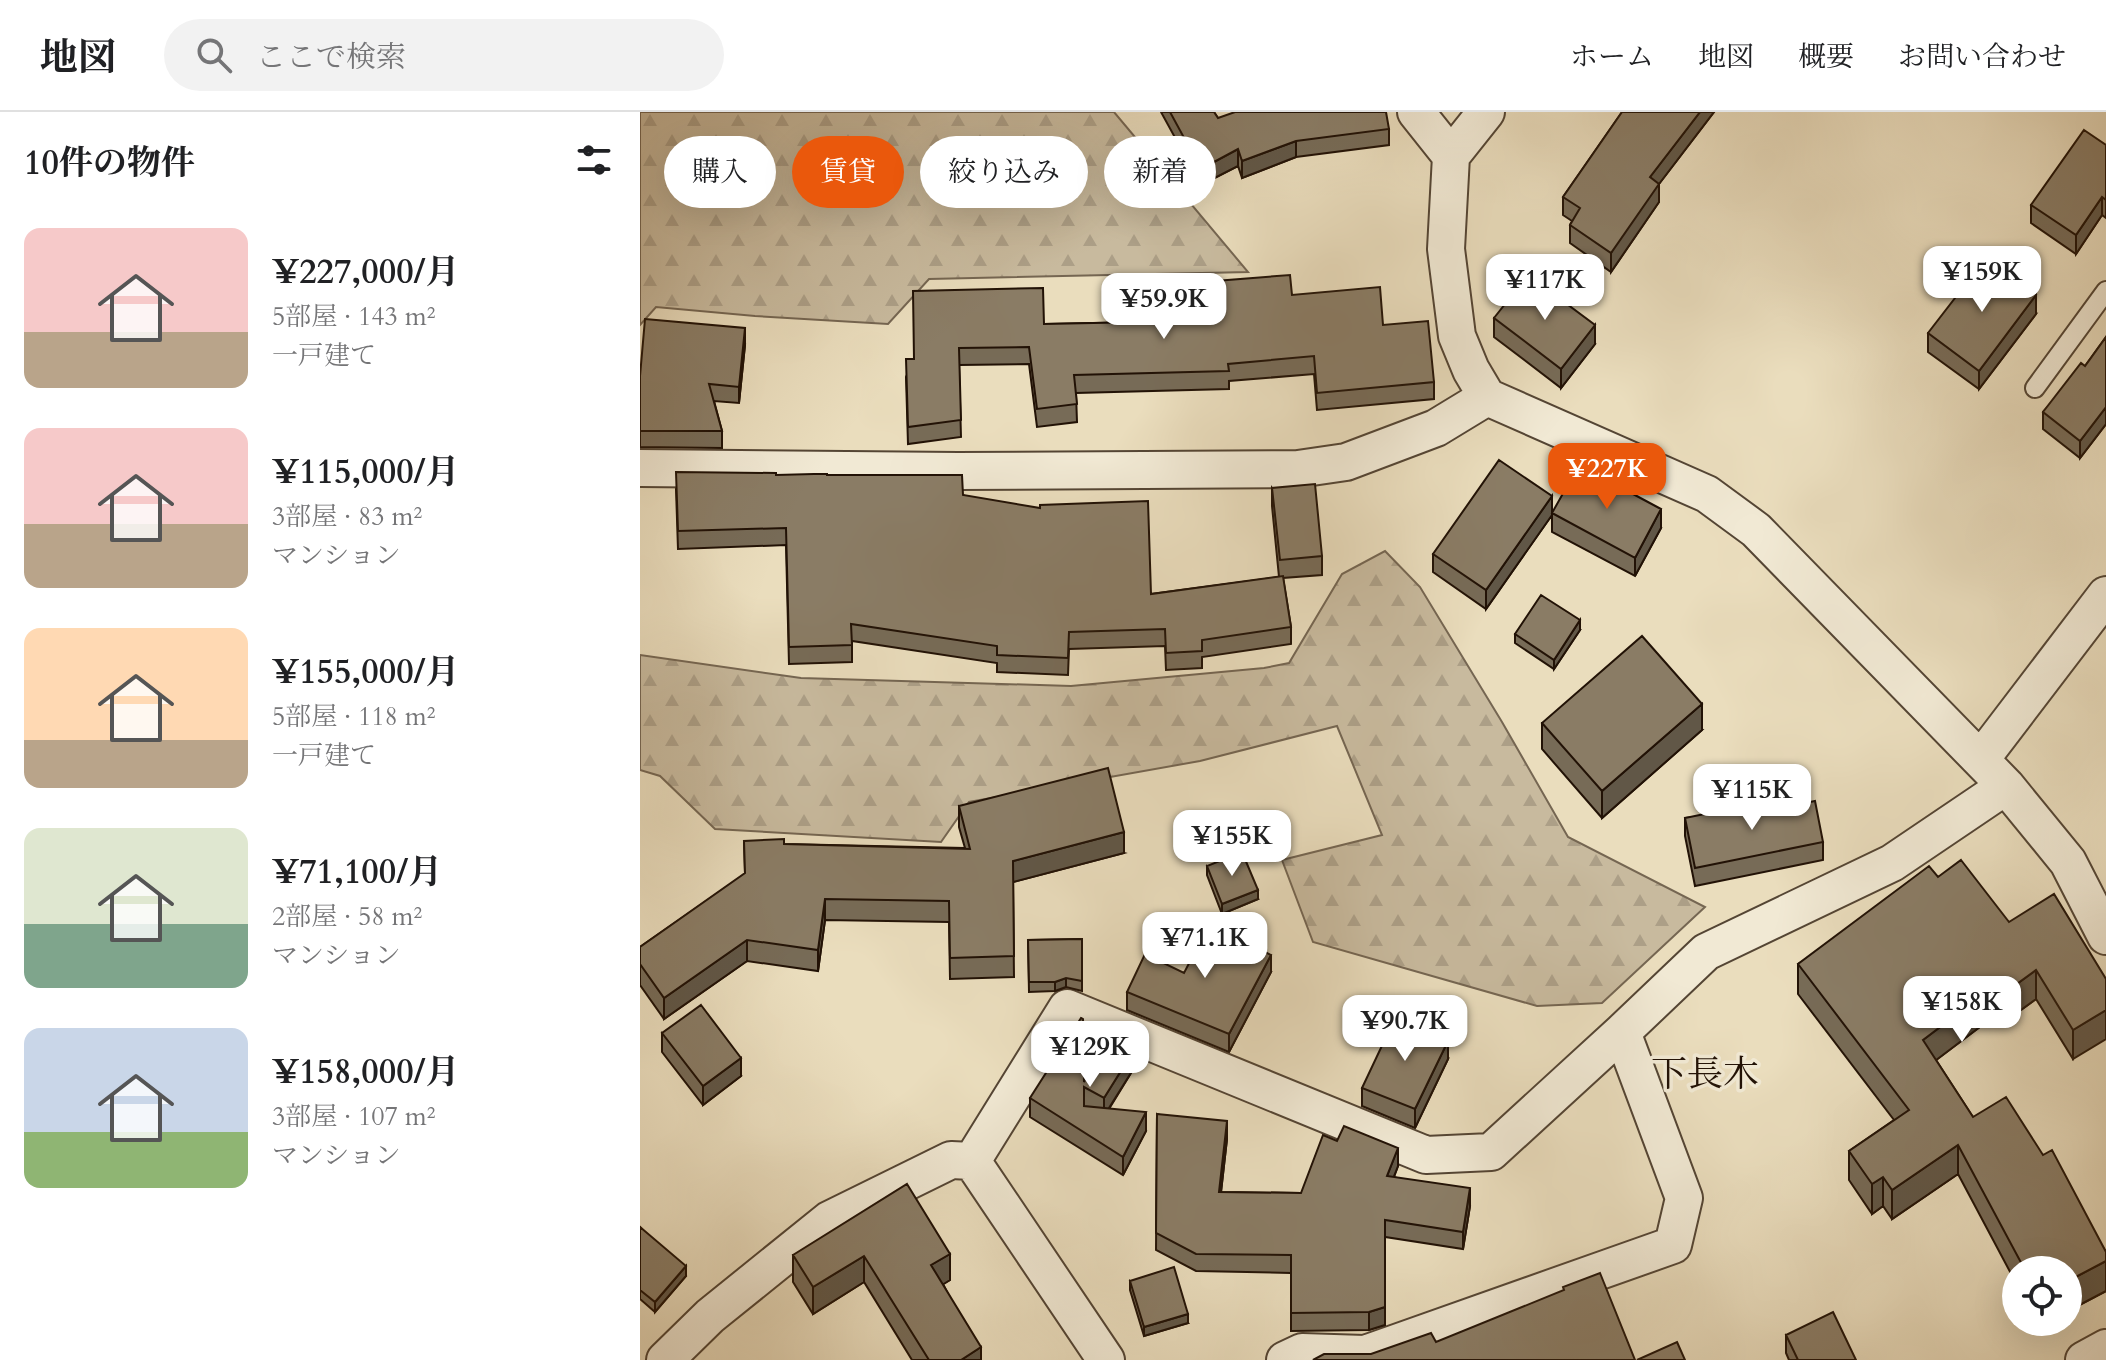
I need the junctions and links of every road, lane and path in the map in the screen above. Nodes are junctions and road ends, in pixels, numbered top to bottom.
1 (1416, 112) edge
2 (1486, 112) edge
3 (1451, 156) junction
4 (2106, 291) edge
5 (2035, 388) dead end
6 (1487, 397) junction
7 (640, 468) edge
8 (2106, 595) edge
9 (1981, 759) junction
10 (2006, 786) junction
11 (2106, 936) edge
12 (1622, 1032) junction
13 (972, 1161) junction
14 (2106, 1348) edge
15 (1367, 1357) edge
16 (665, 1360) edge
17 (1106, 1360) edge
18 (1285, 1360) edge
19 (2084, 1360) edge

1 - 3 street
2 - 3 street
3 - 6 street
4 - 5 lane
6 - 7 street
6 - 9 street
8 - 9 street
9 - 10 street
10 - 11 street
10 - 12 street
12 - 13 street
12 - 15 street
13 - 16 street
13 - 17 street
14 - 19 street
15 - 18 street

